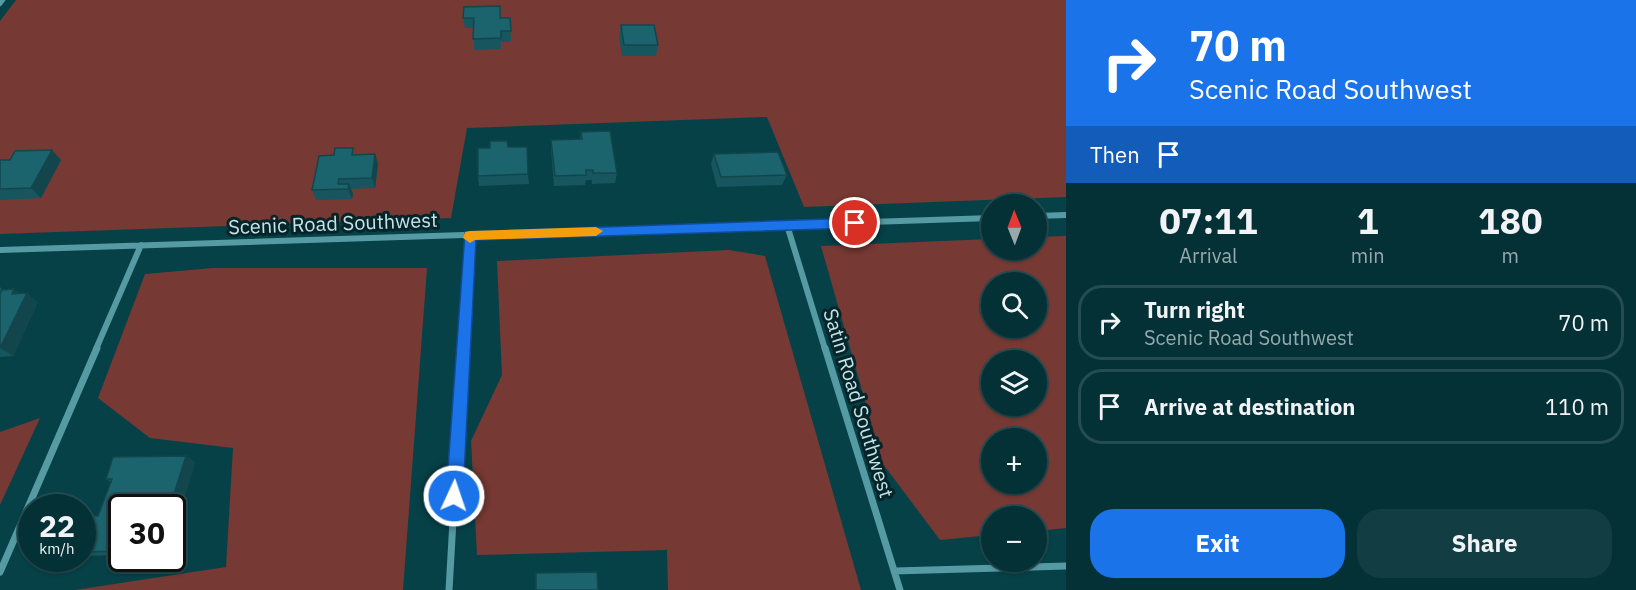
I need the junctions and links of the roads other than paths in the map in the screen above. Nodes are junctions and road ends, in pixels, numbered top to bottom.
1 (3, 0) edge
2 (0, 4) edge
3 (1066, 215) edge
4 (1047, 216) edge
5 (981, 218) edge
6 (787, 225) junction
7 (470, 236) junction
8 (141, 246) junction
9 (0, 250) edge
10 (1066, 566) edge
11 (894, 571) junction
12 (0, 572) edge
13 (449, 590) edge
14 (900, 590) edge

1 - 2 street
3 - 4 street
5 - 6 street, Scenic Road Southwest
6 - 7 street, Scenic Road Southwest
6 - 11 street, Satin Road Southwest
7 - 8 street, Scenic Road Southwest
7 - 13 street
8 - 9 street, Scenic Road Southwest
8 - 12 street
10 - 11 street
11 - 14 street, Satin Road Southwest

